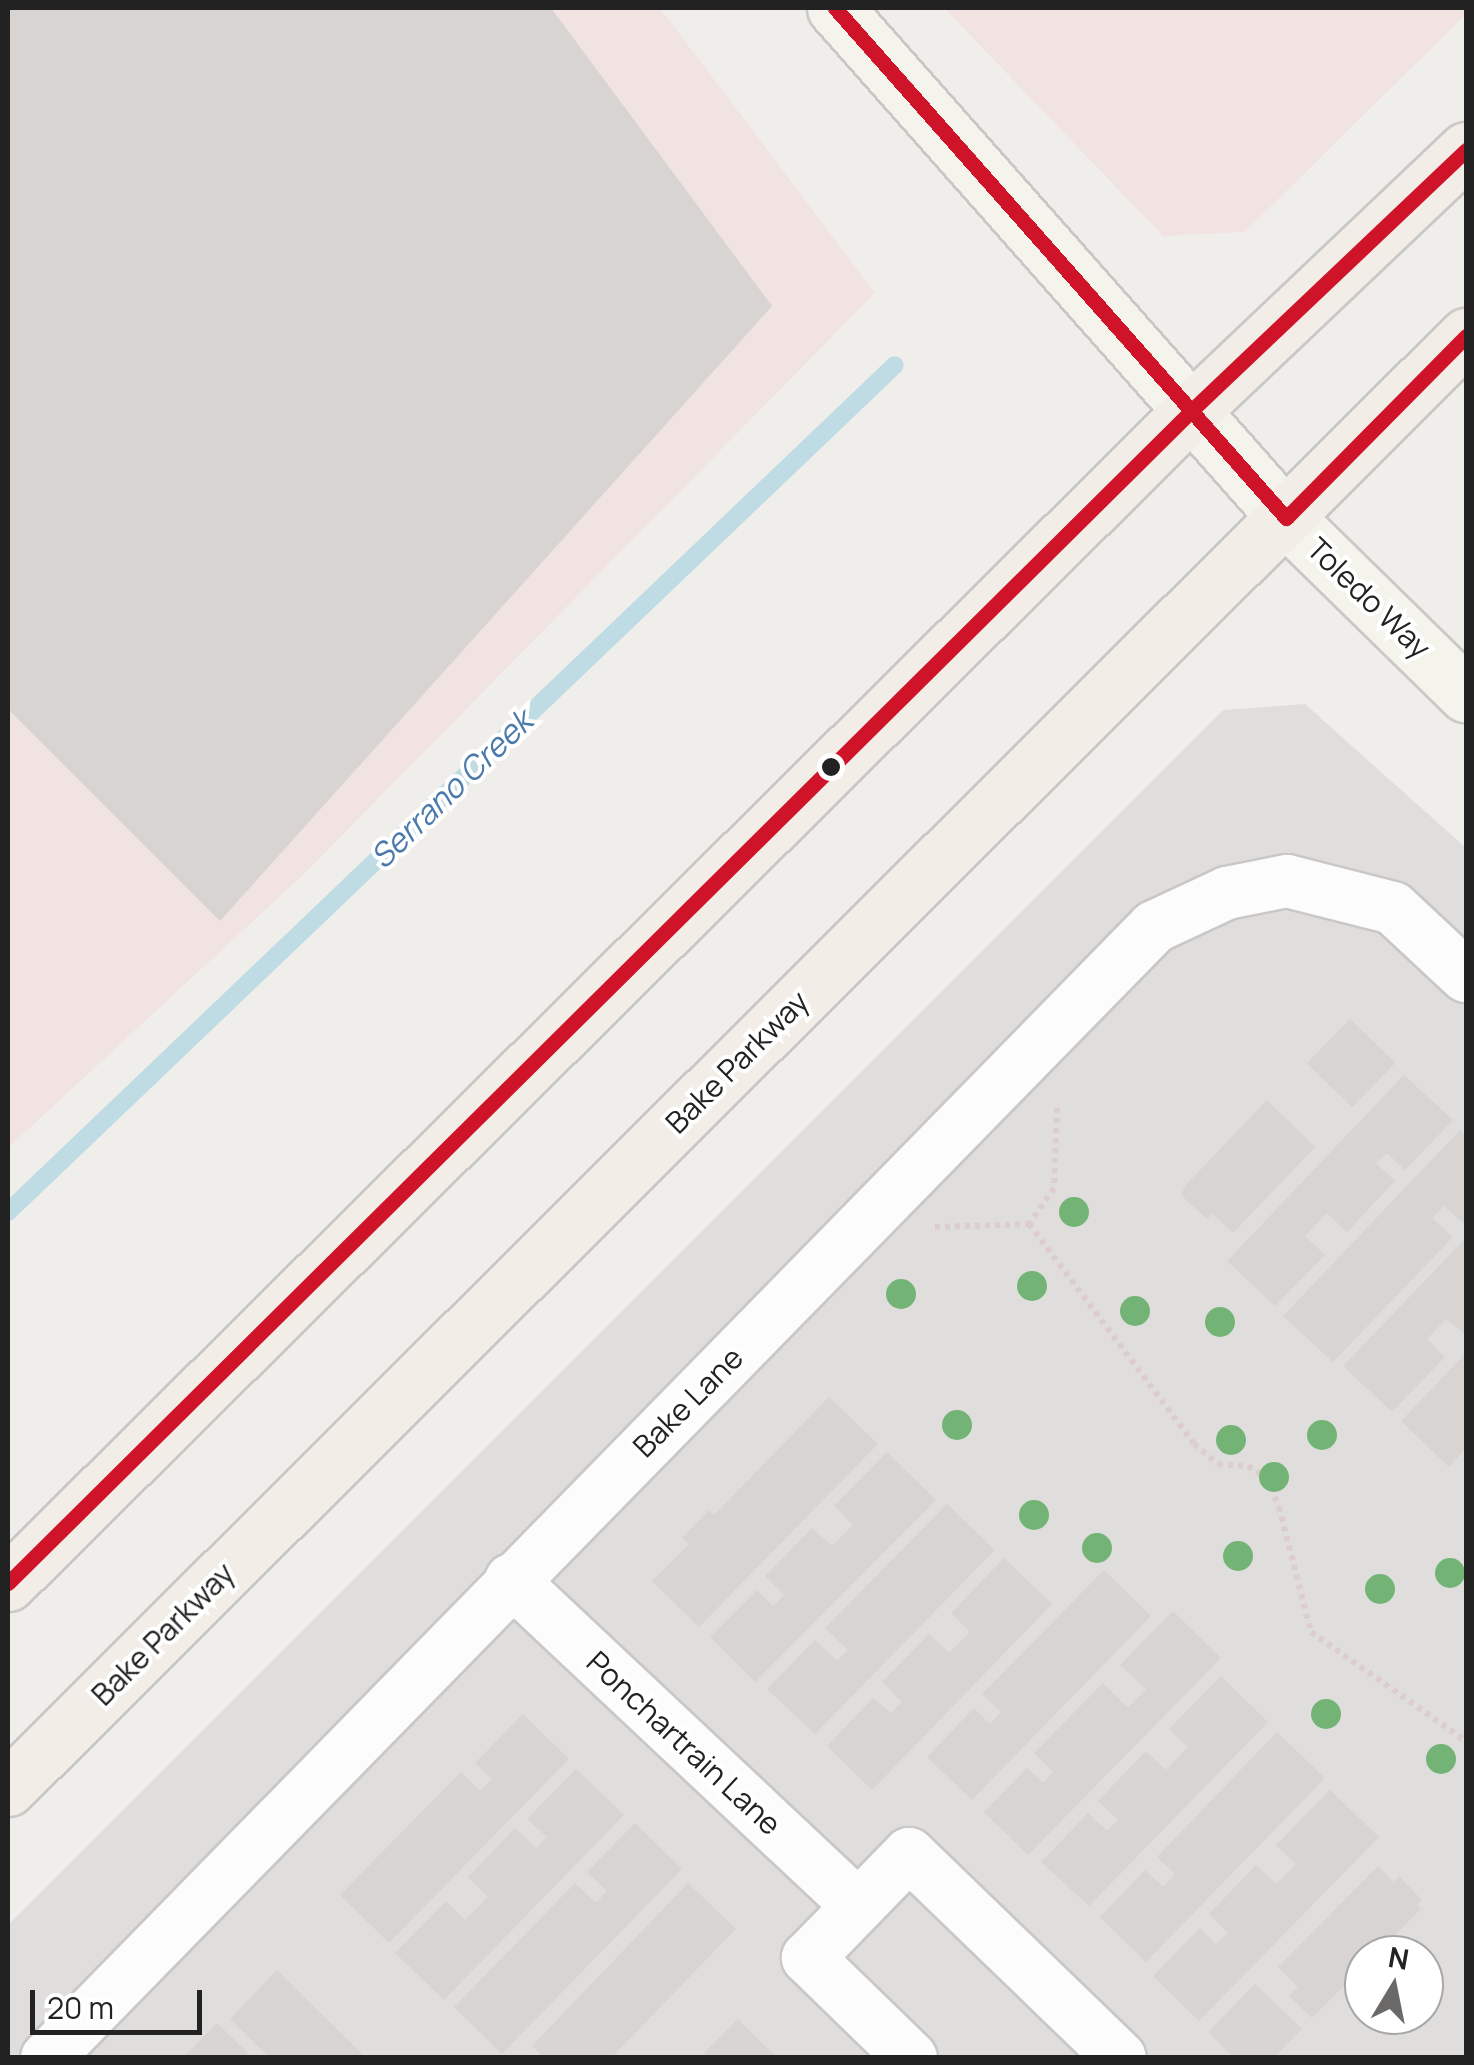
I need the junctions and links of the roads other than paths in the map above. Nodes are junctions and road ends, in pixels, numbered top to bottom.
1 (835, 8) edge
2 (1466, 150) edge
3 (1466, 336) edge
4 (1191, 410) junction
5 (1286, 518) junction
6 (1466, 694) edge
7 (1466, 976) edge
8 (511, 1580) junction
9 (8, 1583) edge
10 (8, 1788) edge
11 (858, 1906) junction
12 (46, 2058) edge
13 (911, 2058) edge
14 (1120, 2058) edge

1 - 4 main road, Toledo Way
2 - 4 main road
3 - 5 main road, Bake Parkway
4 - 5 main road, Toledo Way
4 - 9 main road
5 - 6 main road, Toledo Way
5 - 10 main road, Bake Parkway
7 - 8 street, Bake Lane
8 - 11 street, Ponchartrain Lane
8 - 12 street, Bake Lane
11 - 13 street
11 - 14 street

